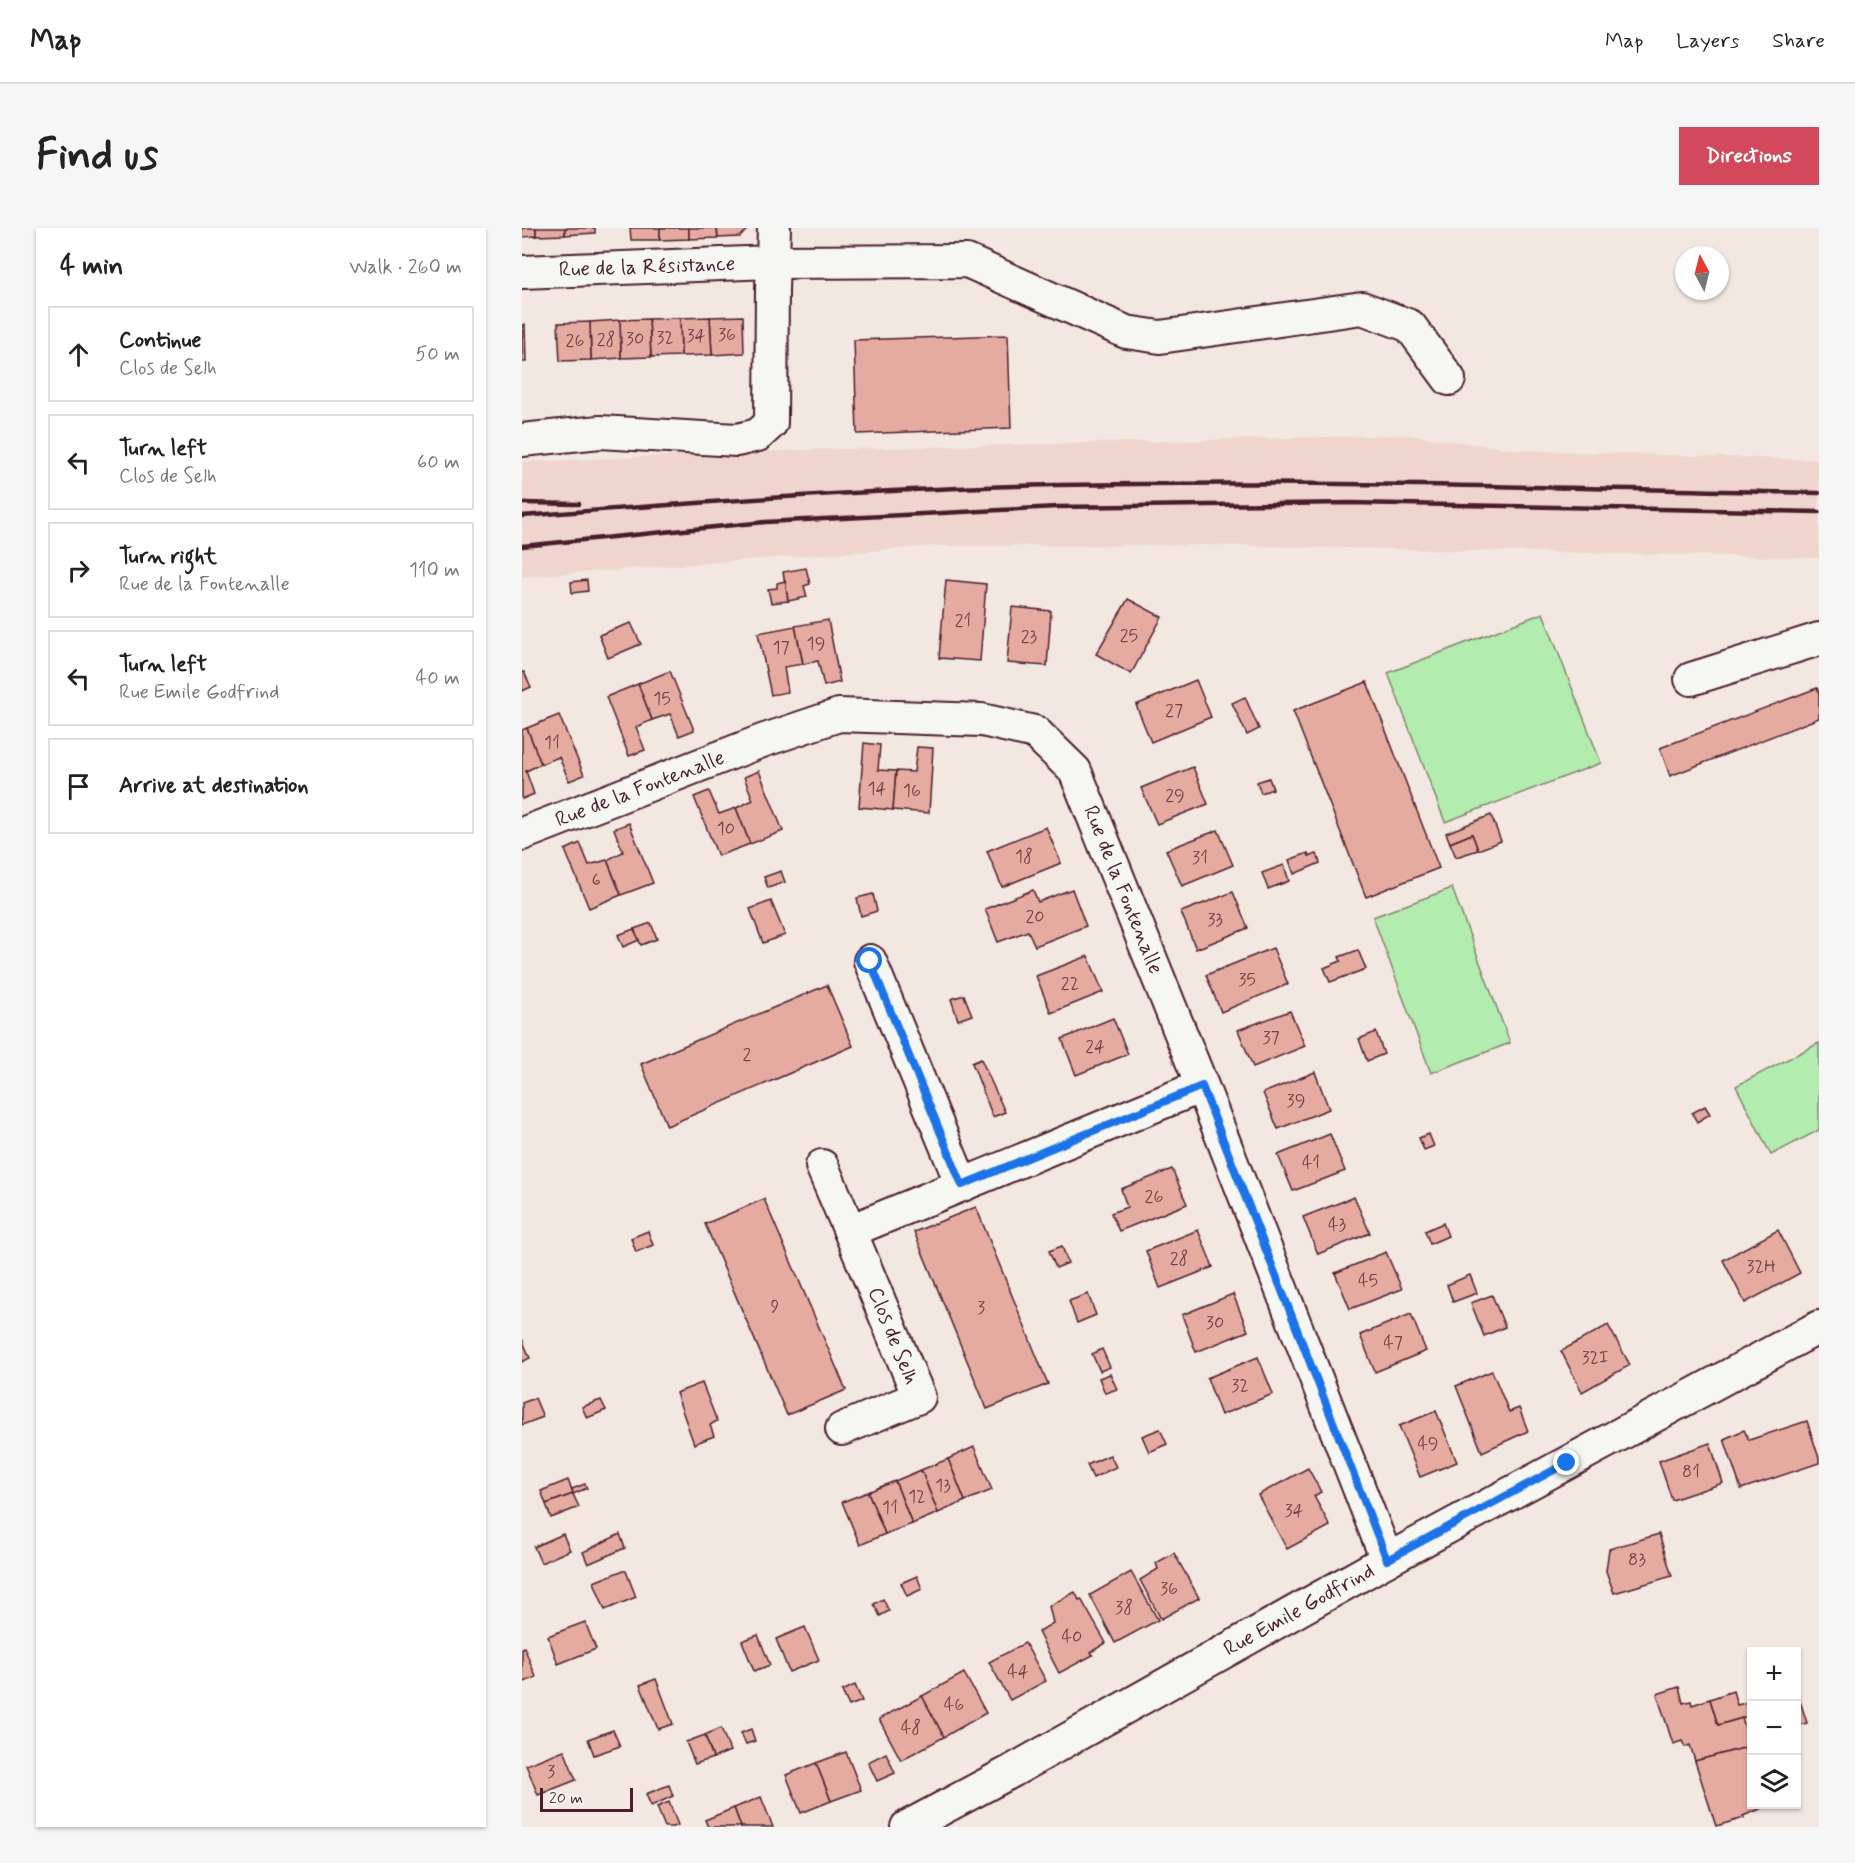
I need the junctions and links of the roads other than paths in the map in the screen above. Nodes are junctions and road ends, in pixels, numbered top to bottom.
1 (774, 228) edge
2 (772, 262) junction
3 (522, 272) edge
4 (1449, 379) dead end
5 (522, 440) edge
6 (1819, 639) edge
7 (1691, 679) dead end
8 (522, 834) edge
9 (870, 961) dead end
10 (1202, 1086) junction
11 (822, 1166) dead end
12 (962, 1185) junction
13 (850, 1231) junction
14 (1819, 1327) edge
15 (842, 1429) dead end
16 (1387, 1560) junction
17 (907, 1827) edge

1 - 2 street
2 - 3 street, Rue de la Résistance
2 - 4 street, Rue de la Résistance
2 - 5 street
6 - 7 street
8 - 10 street, Rue de la Fontenalle
9 - 12 street
10 - 12 street
10 - 16 street, Rue de la Fontenalle
11 - 13 street, Clos de Selh
12 - 13 street
13 - 15 street, Clos de Selh
14 - 16 street, Rue Emile Godfrind
16 - 17 street, Rue Emile Godfrind

